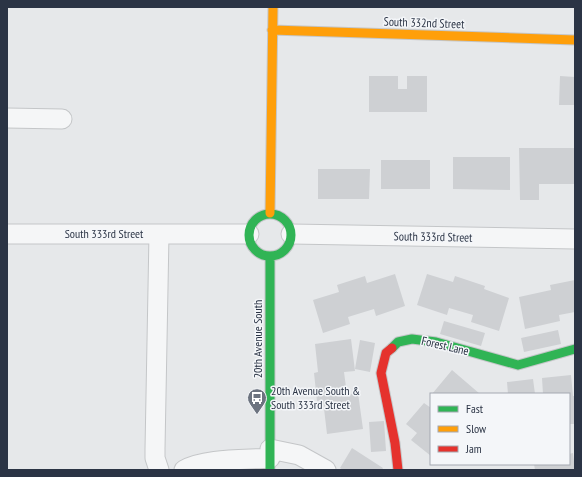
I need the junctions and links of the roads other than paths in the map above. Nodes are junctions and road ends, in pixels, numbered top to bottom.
1 (273, 7) edge
2 (272, 30) junction
3 (575, 40) edge
4 (7, 118) edge
5 (62, 119) dead end
6 (270, 213) junction
7 (7, 234) edge
8 (159, 234) junction
9 (249, 234) junction
10 (291, 234) junction
11 (575, 239) edge
12 (270, 256) junction
13 (575, 349) edge
14 (270, 459) edge
15 (159, 470) edge
16 (184, 470) edge
17 (326, 470) edge
18 (398, 470) edge

1 - 2 street
2 - 3 street, South 332nd Street
2 - 6 street
4 - 5 street
6 - 9 street
6 - 10 street
7 - 8 street, South 333rd Street
8 - 9 street, South 333rd Street
8 - 15 street
9 - 12 street
10 - 11 street, South 333rd Street
10 - 12 street
12 - 14 street, 20th Avenue South
13 - 18 street, Forest Lane
14 - 16 street
14 - 17 street

